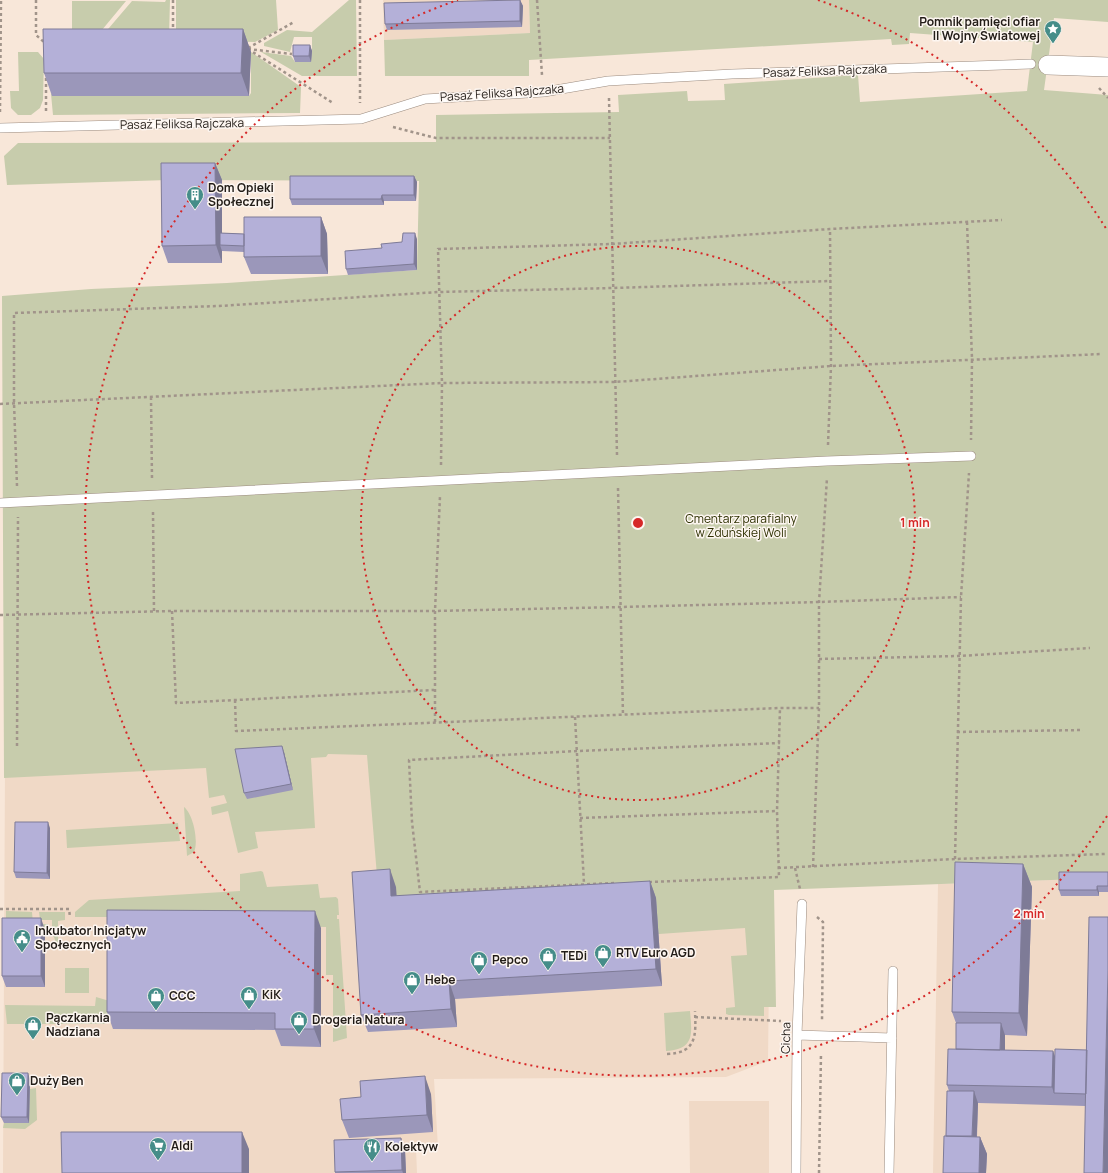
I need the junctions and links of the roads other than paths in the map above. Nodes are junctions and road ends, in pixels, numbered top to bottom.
1 (1039, 64) joint
2 (1108, 67) edge
3 (0, 128) edge
4 (970, 456) road end
5 (0, 503) edge
6 (802, 904) road end
7 (893, 971) dead end
8 (797, 1035) junction
9 (892, 1038) junction
10 (796, 1173) edge
11 (889, 1173) edge

1 - 2 street, Pasaż Feliksa Rajczaka
1 - 3 lane, Pasaż Feliksa Rajczaka
4 - 5 lane
6 - 8 lane, Cicha
7 - 9 lane
8 - 9 lane
8 - 10 lane, Cicha
9 - 11 lane

